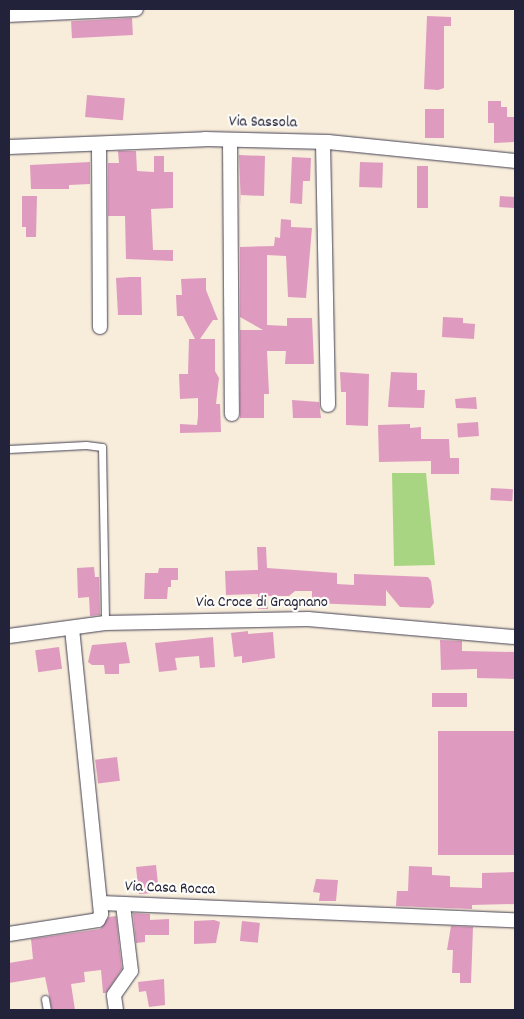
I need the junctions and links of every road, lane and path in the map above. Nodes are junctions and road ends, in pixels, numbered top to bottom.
1 (136, 9) edge
2 (9, 15) edge
3 (230, 140) junction
4 (323, 142) junction
5 (99, 145) junction
6 (9, 147) edge
7 (515, 161) edge
8 (100, 327) dead end
9 (328, 405) dead end
10 (232, 414) dead end
11 (9, 449) edge
12 (105, 623) junction
13 (72, 628) junction
14 (9, 636) edge
15 (515, 637) edge
16 (101, 903) junction
17 (123, 905) junction
18 (515, 920) edge
19 (9, 934) edge
20 (45, 999) dead end
21 (47, 1010) edge
22 (116, 1010) edge

1 - 2 street
3 - 4 street, Via Sassola
3 - 5 street, Via Sassola
3 - 10 street
4 - 7 street, Via Sassola
4 - 9 street
5 - 6 street, Via Sassola
5 - 8 street
11 - 12 lane
12 - 13 street, Via Croce di Gragnano
12 - 15 street, Via Croce di Gragnano
13 - 14 street, Via Croce di Gragnano
13 - 16 street, Via Casa Rocca
16 - 17 street, Via Casa Rocca
16 - 19 street
17 - 18 street, Via Casa Rocca
17 - 22 street
20 - 21 lane

